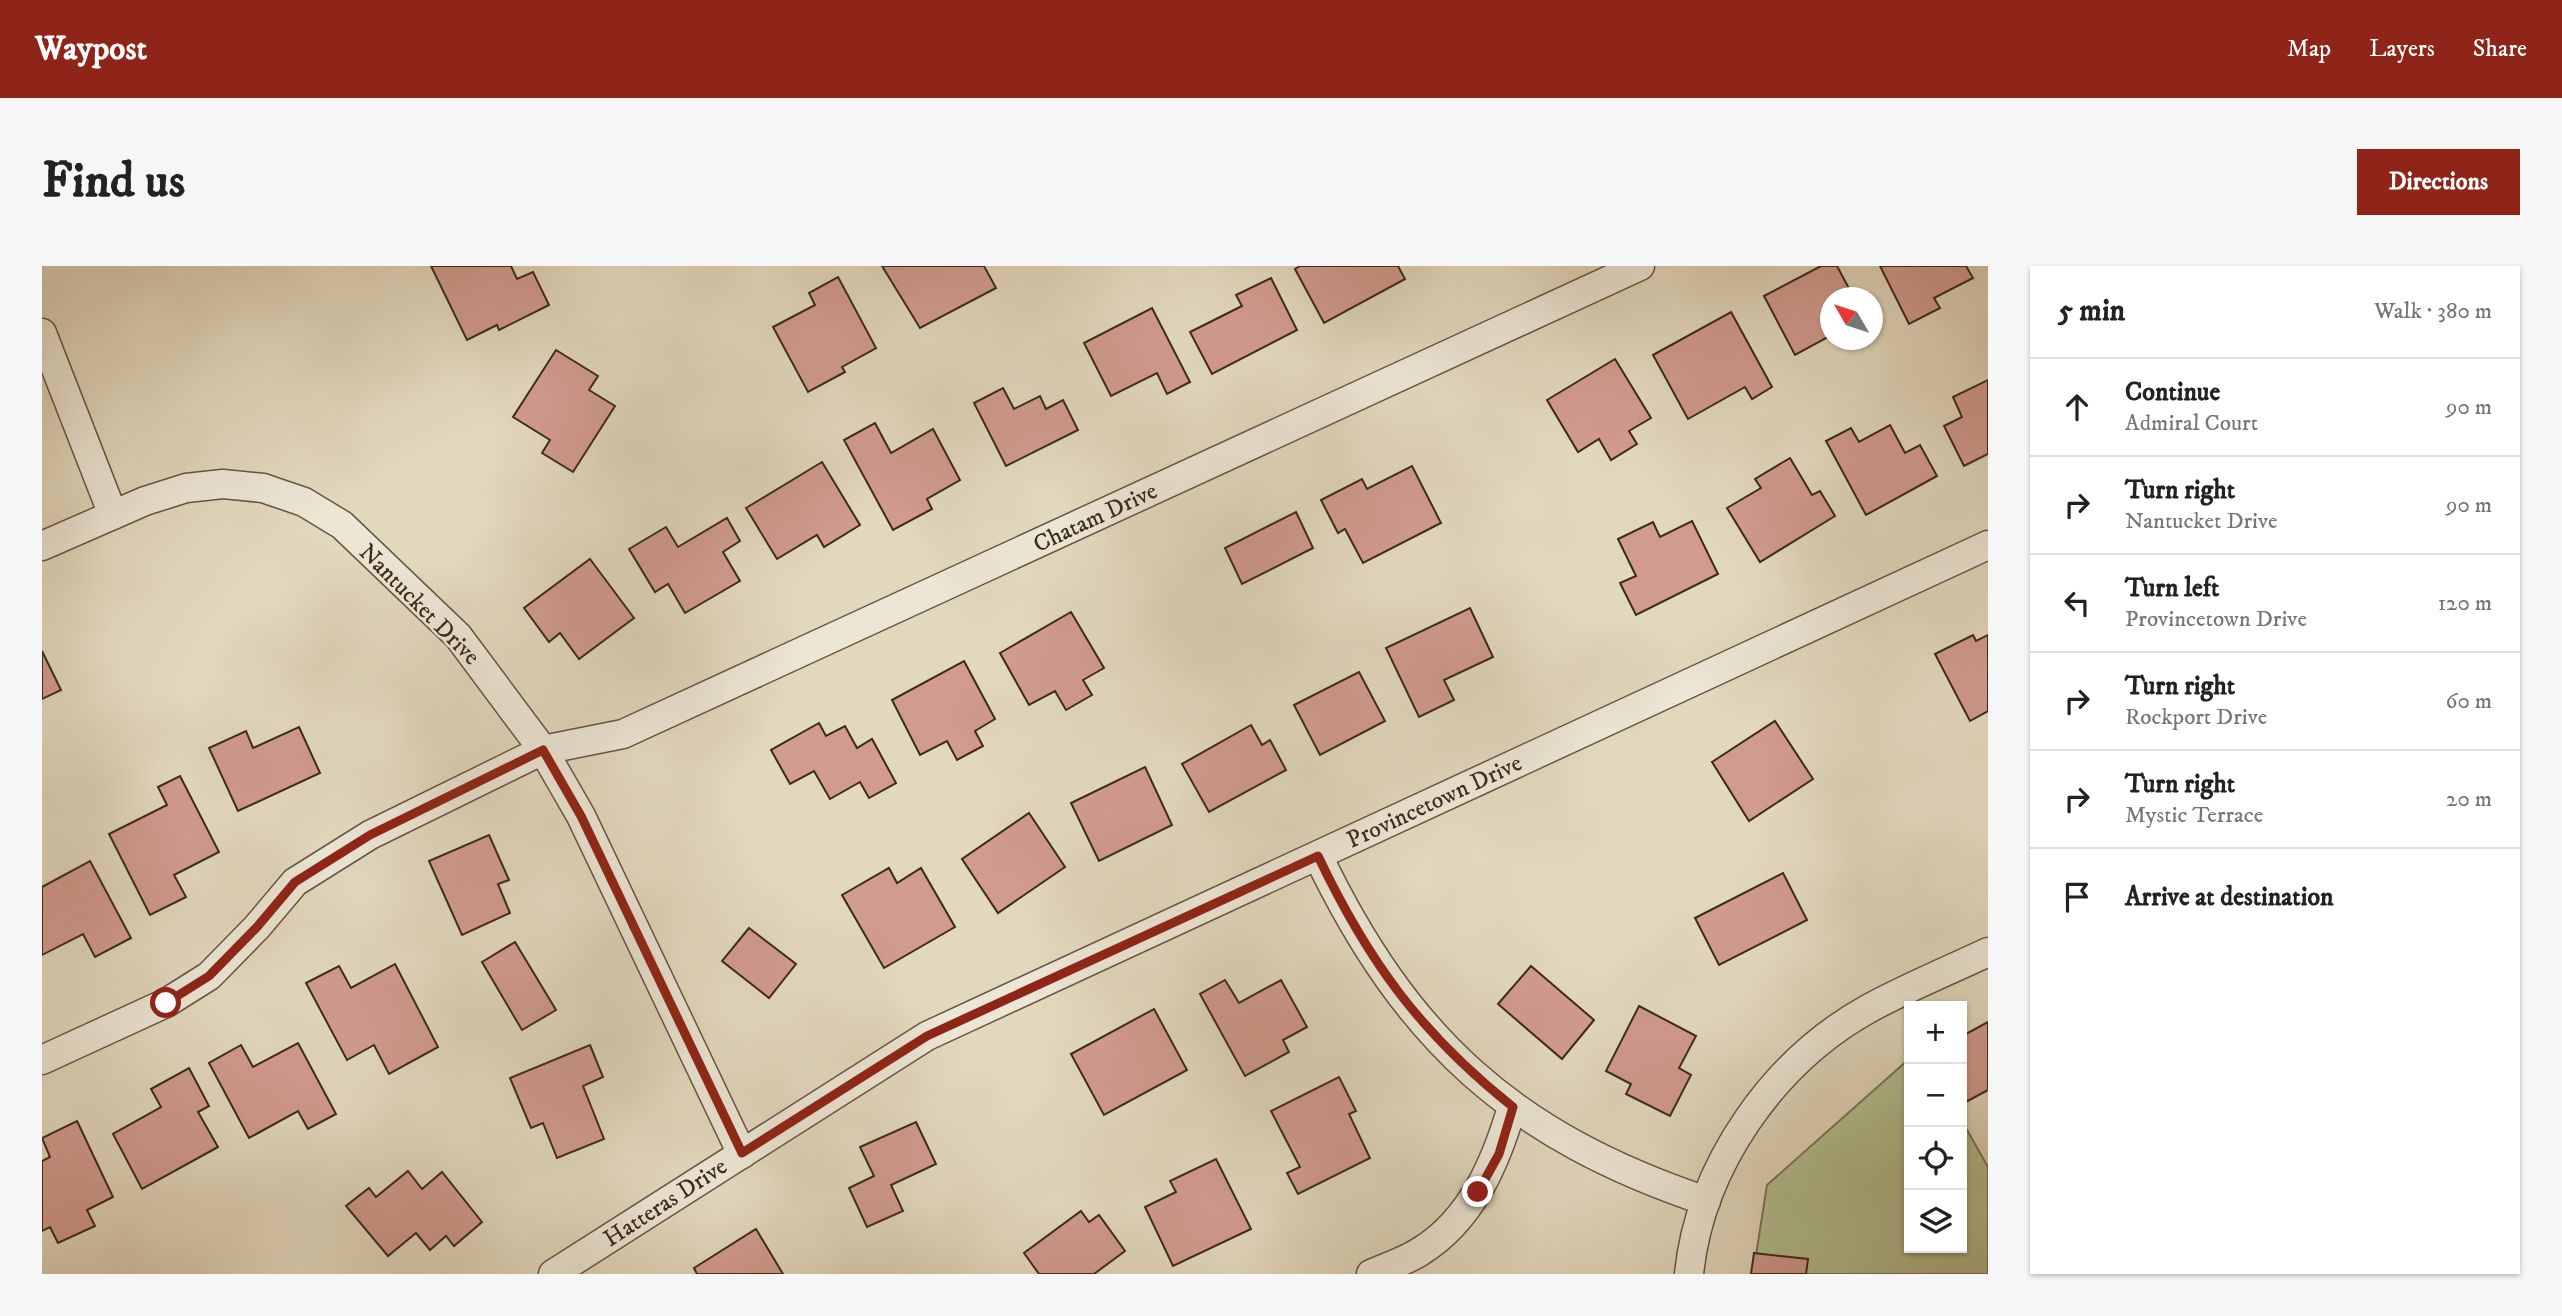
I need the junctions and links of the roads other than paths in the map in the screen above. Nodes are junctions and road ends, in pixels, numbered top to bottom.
1 (1640, 266) edge
2 (42, 333) edge
3 (113, 515) junction
4 (1988, 545) edge
5 (42, 546) edge
6 (543, 750) junction
7 (1318, 856) junction
8 (1988, 951) edge
9 (42, 1060) edge
10 (1513, 1107) junction
11 (742, 1153) junction
12 (1706, 1201) junction
13 (553, 1274) edge
14 (1371, 1274) edge
15 (1689, 1274) edge

1 - 6 street, Chatam Drive
2 - 3 street
3 - 5 street, Nantucket Drive
3 - 6 street, Nantucket Drive
4 - 7 street, Provincetown Drive
6 - 9 street, Chatam Drive
6 - 11 street, Nantucket Drive
7 - 10 street
7 - 11 street, Provincetown Drive
8 - 12 street
10 - 12 street
10 - 14 street
11 - 13 street, Hatteras Drive
12 - 15 street

